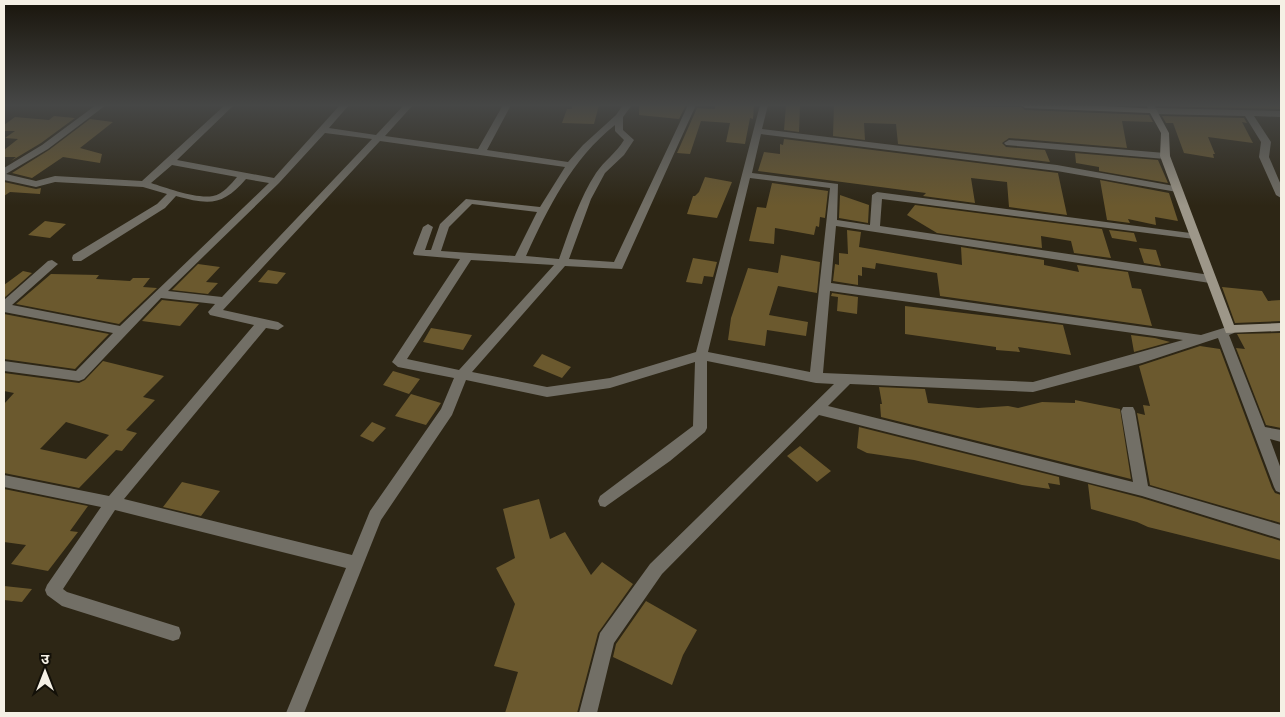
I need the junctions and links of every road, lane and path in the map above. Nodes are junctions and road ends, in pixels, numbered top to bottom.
1 (57, 138) edge
2 (195, 138) edge
3 (316, 138) edge
4 (375, 138) edge
5 (488, 138) edge
6 (594, 138) edge
7 (627, 138) edge
8 (677, 138) edge
9 (757, 138) edge
10 (819, 138) edge
11 (1165, 138) edge
12 (1264, 138) edge
13 (378, 139) junction
14 (1009, 143) dead end
15 (1058, 146) junction
16 (481, 152) junction
17 (1165, 156) junction
18 (170, 162) junction
19 (570, 165) junction
20 (1057, 168) junction
21 (4, 172) edge
22 (244, 175) junction
23 (746, 175) junction
24 (4, 177) edge
25 (276, 181) junction
26 (144, 184) junction
27 (1177, 189) junction
28 (174, 193) junction
29 (1281, 195) edge
30 (542, 210) junction
31 (831, 222) junction
32 (428, 227) dead end
33 (875, 229) junction
34 (1194, 236) junction
35 (435, 254) junction
36 (468, 256) junction
37 (77, 258) dead end
38 (519, 259) junction
39 (563, 262) junction
40 (52, 264) dead end
41 (1210, 279) junction
42 (825, 286) junction
43 (158, 294) junction
44 (224, 302) junction
45 (4, 307) edge
46 (263, 323) junction
47 (278, 326) dead end
48 (1281, 328) edge
49 (124, 331) junction
50 (1226, 331) junction
51 (1201, 339) junction
52 (701, 354) junction
53 (4, 366) edge
54 (461, 376) junction
55 (816, 378) junction
56 (847, 379) junction
57 (817, 409) junction
58 (1128, 411) dead end
59 (1260, 431) junction
60 (1281, 436) edge
61 (4, 481) edge
62 (1281, 487) edge
63 (1142, 490) junction
64 (605, 501) dead end
65 (112, 503) junction
66 (1281, 532) edge
67 (356, 563) junction
68 (173, 633) dead end
69 (295, 713) edge
70 (588, 713) edge

1 - 21 street
2 - 18 street
3 - 25 street
4 - 13 street
5 - 16 street
6 - 19 street
7 - 39 street
8 - 39 street
9 - 23 street
10 - 20 street
11 - 17 street
12 - 29 street
13 - 16 street
13 - 44 street
14 - 15 street
15 - 17 street
15 - 20 street
16 - 19 street
17 - 27 street
18 - 22 street
18 - 26 street
19 - 30 street
20 - 27 street
22 - 25 street
22 - 28 street
23 - 31 street
23 - 52 street
24 - 26 street
25 - 43 street
26 - 28 street
27 - 34 street
28 - 37 street
30 - 35 street
30 - 38 street
31 - 33 street
31 - 42 street
32 - 35 street
33 - 34 street
33 - 41 street
34 - 41 street
35 - 36 street
36 - 38 street
36 - 54 street
38 - 39 street
39 - 54 street
40 - 45 street
41 - 50 street
42 - 51 street
42 - 55 street
43 - 44 street
43 - 49 street
44 - 46 street
45 - 49 street
46 - 47 street
46 - 65 street
48 - 50 street
49 - 53 street
50 - 51 street
50 - 59 street
51 - 56 street
52 - 54 street
52 - 55 street
52 - 64 street
54 - 67 street
55 - 56 street
56 - 57 street
57 - 63 street
57 - 70 street
58 - 63 street
59 - 60 street
59 - 62 street
61 - 65 street
63 - 66 street
65 - 67 street
65 - 68 street
67 - 69 street

